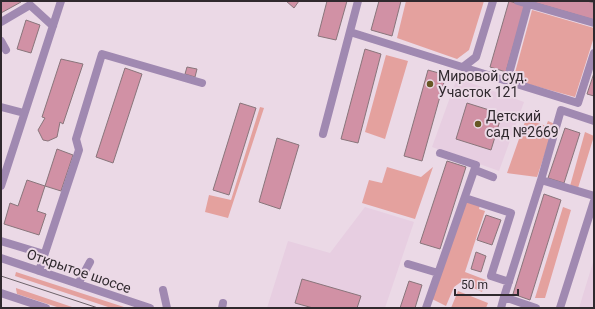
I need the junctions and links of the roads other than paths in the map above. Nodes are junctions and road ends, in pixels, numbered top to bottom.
1 (61, 1) edge
2 (358, 1) edge
3 (493, 1) edge
4 (518, 1) edge
5 (528, 4) junction
6 (1, 22) edge
7 (594, 23) edge
8 (53, 26) junction
9 (350, 32) junction
10 (1, 41) edge
11 (6, 50) dead end
12 (594, 53) edge
13 (463, 67) junction
14 (506, 81) junction
15 (202, 83) dead end
16 (1, 107) edge
17 (24, 113) junction
18 (594, 121) edge
19 (323, 134) dead end
20 (440, 153) dead end
21 (475, 170) junction
22 (493, 178) dead end
23 (541, 180) junction
24 (1, 186) edge
25 (594, 196) edge
26 (465, 198) junction
27 (594, 201) edge
28 (1, 241) edge
29 (44, 254) junction
30 (1, 258) edge
31 (90, 262) dead end
32 (408, 264) dead end
33 (38, 271) junction
34 (438, 273) junction
35 (508, 282) junction
36 (78, 284) junction
37 (163, 290) dead end
38 (1, 293) edge
39 (504, 298) junction
40 (46, 308) edge
41 (150, 308) edge
42 (167, 308) edge
43 (426, 308) edge
44 (500, 308) edge
45 (536, 308) edge
46 (560, 308) edge

1 - 8 street
2 - 9 street
3 - 13 street
4 - 5 street
5 - 7 street
5 - 14 street
6 - 8 street
8 - 17 street
9 - 13 street
9 - 19 street
10 - 11 street
12 - 14 street
13 - 14 street
15 - 29 street
16 - 17 street
17 - 24 street
18 - 23 street
20 - 21 street
21 - 22 street
21 - 26 street
23 - 25 street
23 - 35 street
26 - 34 street
26 - 35 street
27 - 46 street
28 - 29 street
29 - 33 street
30 - 33 street, Открытое шоссе
31 - 36 street
32 - 34 street
33 - 36 street, Открытое шоссе
34 - 43 street
35 - 39 street
36 - 41 street, Открытое шоссе
37 - 42 street
38 - 40 street
39 - 44 street
39 - 45 street

